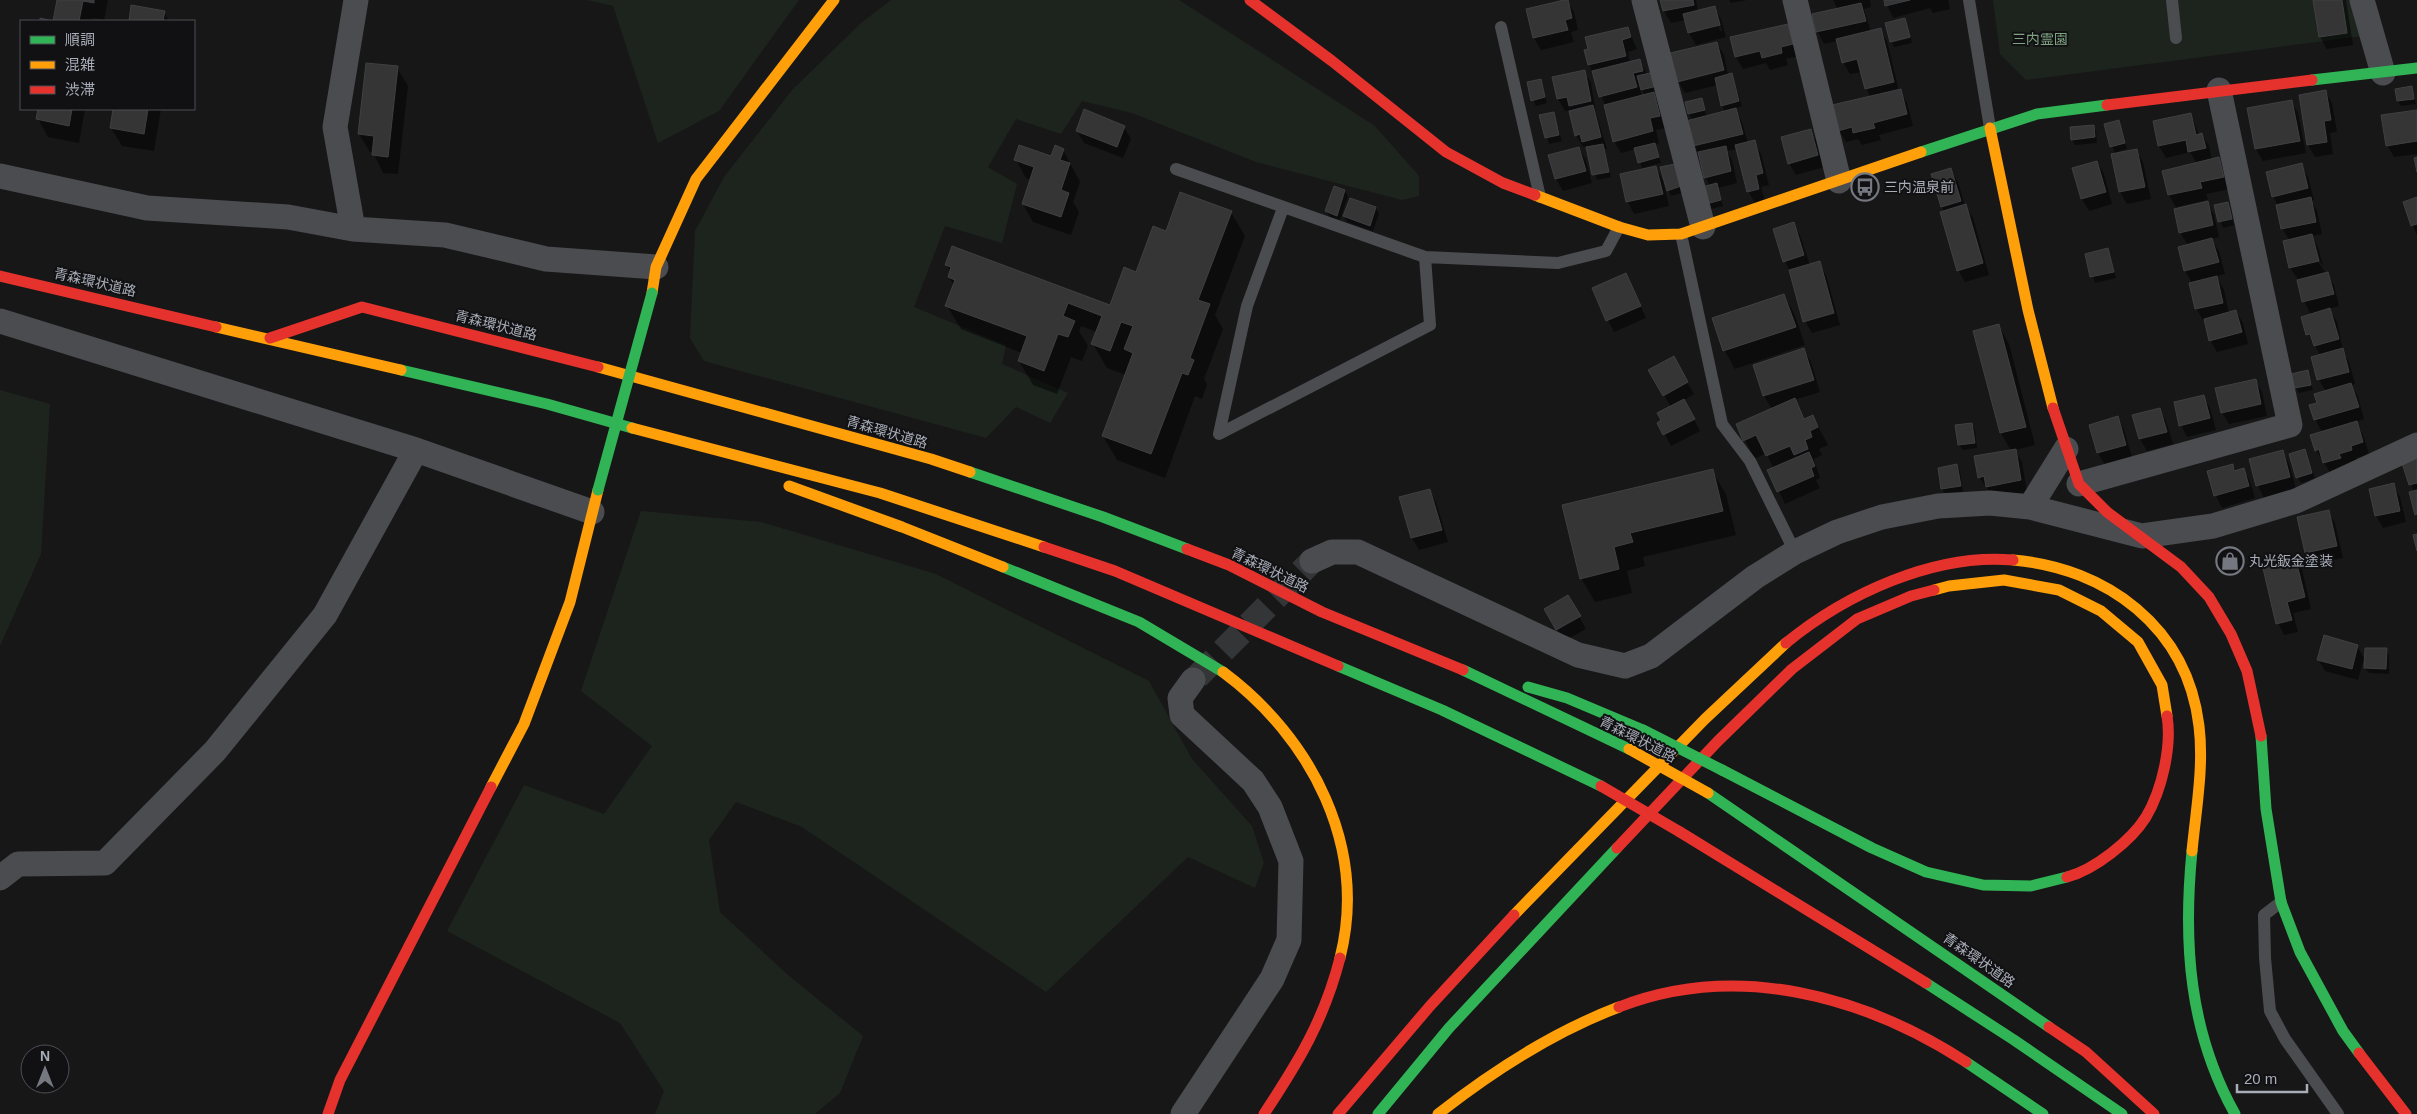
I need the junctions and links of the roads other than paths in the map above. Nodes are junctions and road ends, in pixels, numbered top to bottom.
1 (356, 0) edge
2 (834, 0) edge
3 (1250, 0) edge
4 (1644, 0) edge
5 (1794, 0) edge
6 (1969, 0) edge
7 (2172, 0) edge
8 (2362, 0) edge
9 (1501, 27) dead end
10 (2176, 38) dead end
11 (2417, 68) edge
12 (2383, 73) junction
13 (2219, 90) junction
14 (1990, 128) junction
15 (1176, 169) dead end
16 (0, 176) edge
17 (1839, 181) junction
18 (1540, 198) junction
19 (1283, 208) junction
20 (1619, 227) junction
21 (353, 230) junction
22 (1692, 231) junction
23 (1425, 257) junction
24 (656, 267) junction
25 (0, 276) edge
26 (0, 321) edge
27 (270, 338) junction
28 (2417, 445) edge
29 (694, 446) junction
30 (2066, 449) junction
31 (416, 450) junction
32 (752, 472) dead end
33 (778, 482) dead end
34 (2079, 484) junction
35 (595, 501) junction
36 (2030, 507) junction
37 (2142, 536) junction
38 (1795, 552) junction
39 (1312, 561) tunnel mouth
40 (1466, 671) junction
41 (1193, 680) tunnel mouth
42 (0, 878) edge
43 (2281, 902) junction
44 (328, 1114) edge
45 (1183, 1114) edge
46 (1264, 1114) edge
47 (1338, 1114) edge
48 (1378, 1114) edge
49 (1438, 1114) edge
50 (2043, 1114) edge
51 (2122, 1114) edge
52 (2154, 1114) edge
53 (2235, 1114) edge
54 (2338, 1114) edge
55 (2406, 1114) edge

1 - 21 street
2 - 24 main road
3 - 18 main road
4 - 22 street
5 - 17 street
6 - 14 lane
7 - 10 lane
8 - 12 street
9 - 18 lane
11 - 12 main road
12 - 13 main road
13 - 14 main road
13 - 34 street
14 - 17 main road
14 - 30 main road
15 - 19 lane
16 - 21 street
17 - 22 main road
18 - 20 main road
19 - 23 lane
19 - 23 lane
20 - 22 main road
20 - 23 lane
21 - 24 street
22 - 38 lane
24 - 35 main road, bridge
25 - 27 main road, 青森環状道路
26 - 31 street
27 - 29 main road, 青森環状道路
27 - 40 main road, 青森環状道路
28 - 37 street
29 - 32 main road
29 - 51 main road, 青森環状道路, bridge
30 - 34 main road
30 - 36 street
31 - 35 street
31 - 42 street
33 - 46 main road
34 - 37 main road
35 - 44 main road
36 - 37 street
36 - 38 street
37 - 43 main road
38 - 39 street
40 - 48 main road, bridge
40 - 52 main road, 青森環状道路, bridge
41 - 45 street
43 - 54 lane
43 - 55 main road
47 - 53 main road
49 - 50 main road

